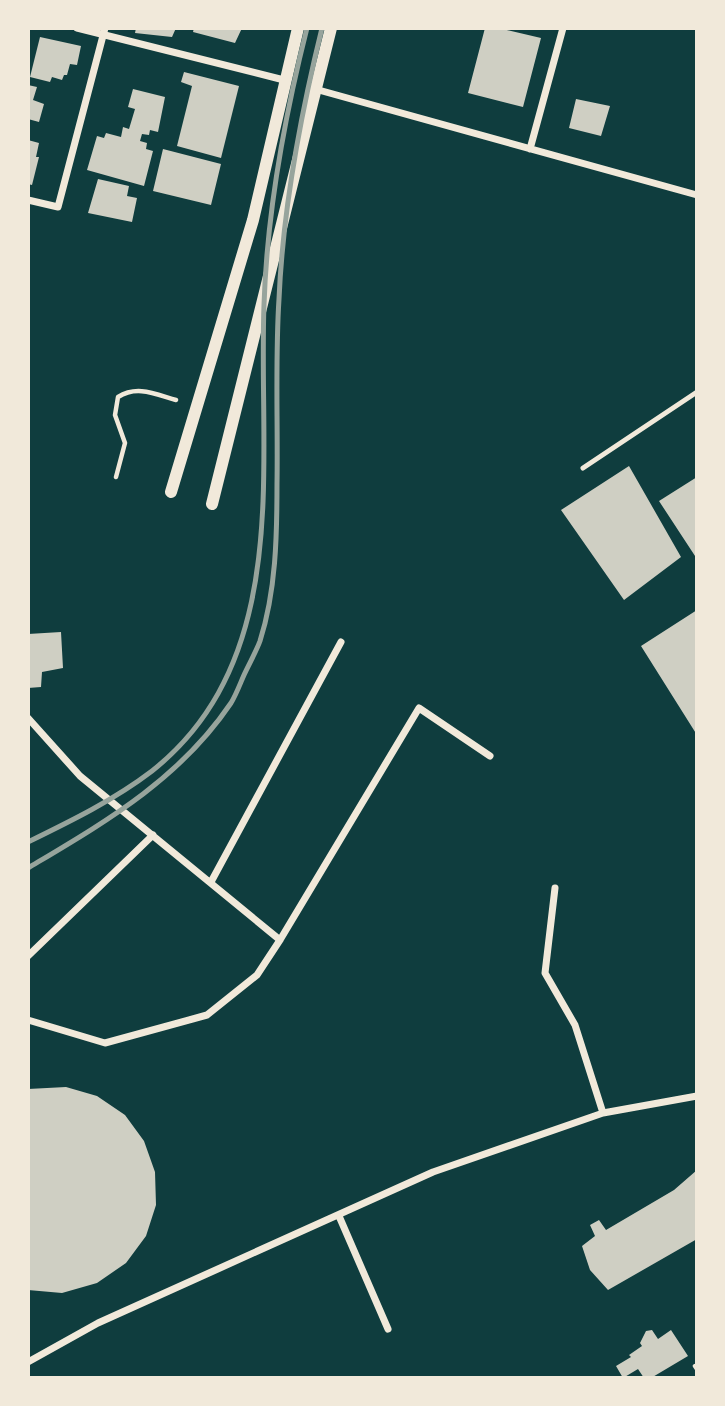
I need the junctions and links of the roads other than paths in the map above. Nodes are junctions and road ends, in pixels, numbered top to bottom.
1 (77, 28) edge
2 (298, 28) edge
3 (331, 28) edge
4 (562, 28) edge
5 (104, 32) edge
6 (284, 80) junction
7 (315, 89) junction
8 (530, 149) junction
9 (697, 195) edge
10 (28, 200) edge
11 (697, 391) edge
12 (583, 468) dead end
13 (171, 492) dead end
14 (212, 504) dead end
15 (341, 642) dead end
16 (28, 718) edge
17 (490, 756) dead end
18 (153, 835) junction
19 (211, 882) junction
20 (555, 888) dead end
21 (280, 940) junction
22 (28, 956) edge
23 (28, 1020) edge
24 (697, 1096) edge
25 (603, 1113) junction
26 (339, 1216) junction
27 (388, 1329) dead end
28 (28, 1362) edge

1 - 5 street
2 - 6 street
3 - 7 street
4 - 8 street
5 - 6 street
5 - 10 street
6 - 13 street
7 - 8 street
7 - 14 street
8 - 9 street
11 - 12 lane
15 - 19 street
16 - 18 street
17 - 21 street
18 - 19 street
18 - 22 street
19 - 21 street
20 - 25 street
21 - 23 street
24 - 25 street
25 - 26 street
26 - 27 street
26 - 28 street

